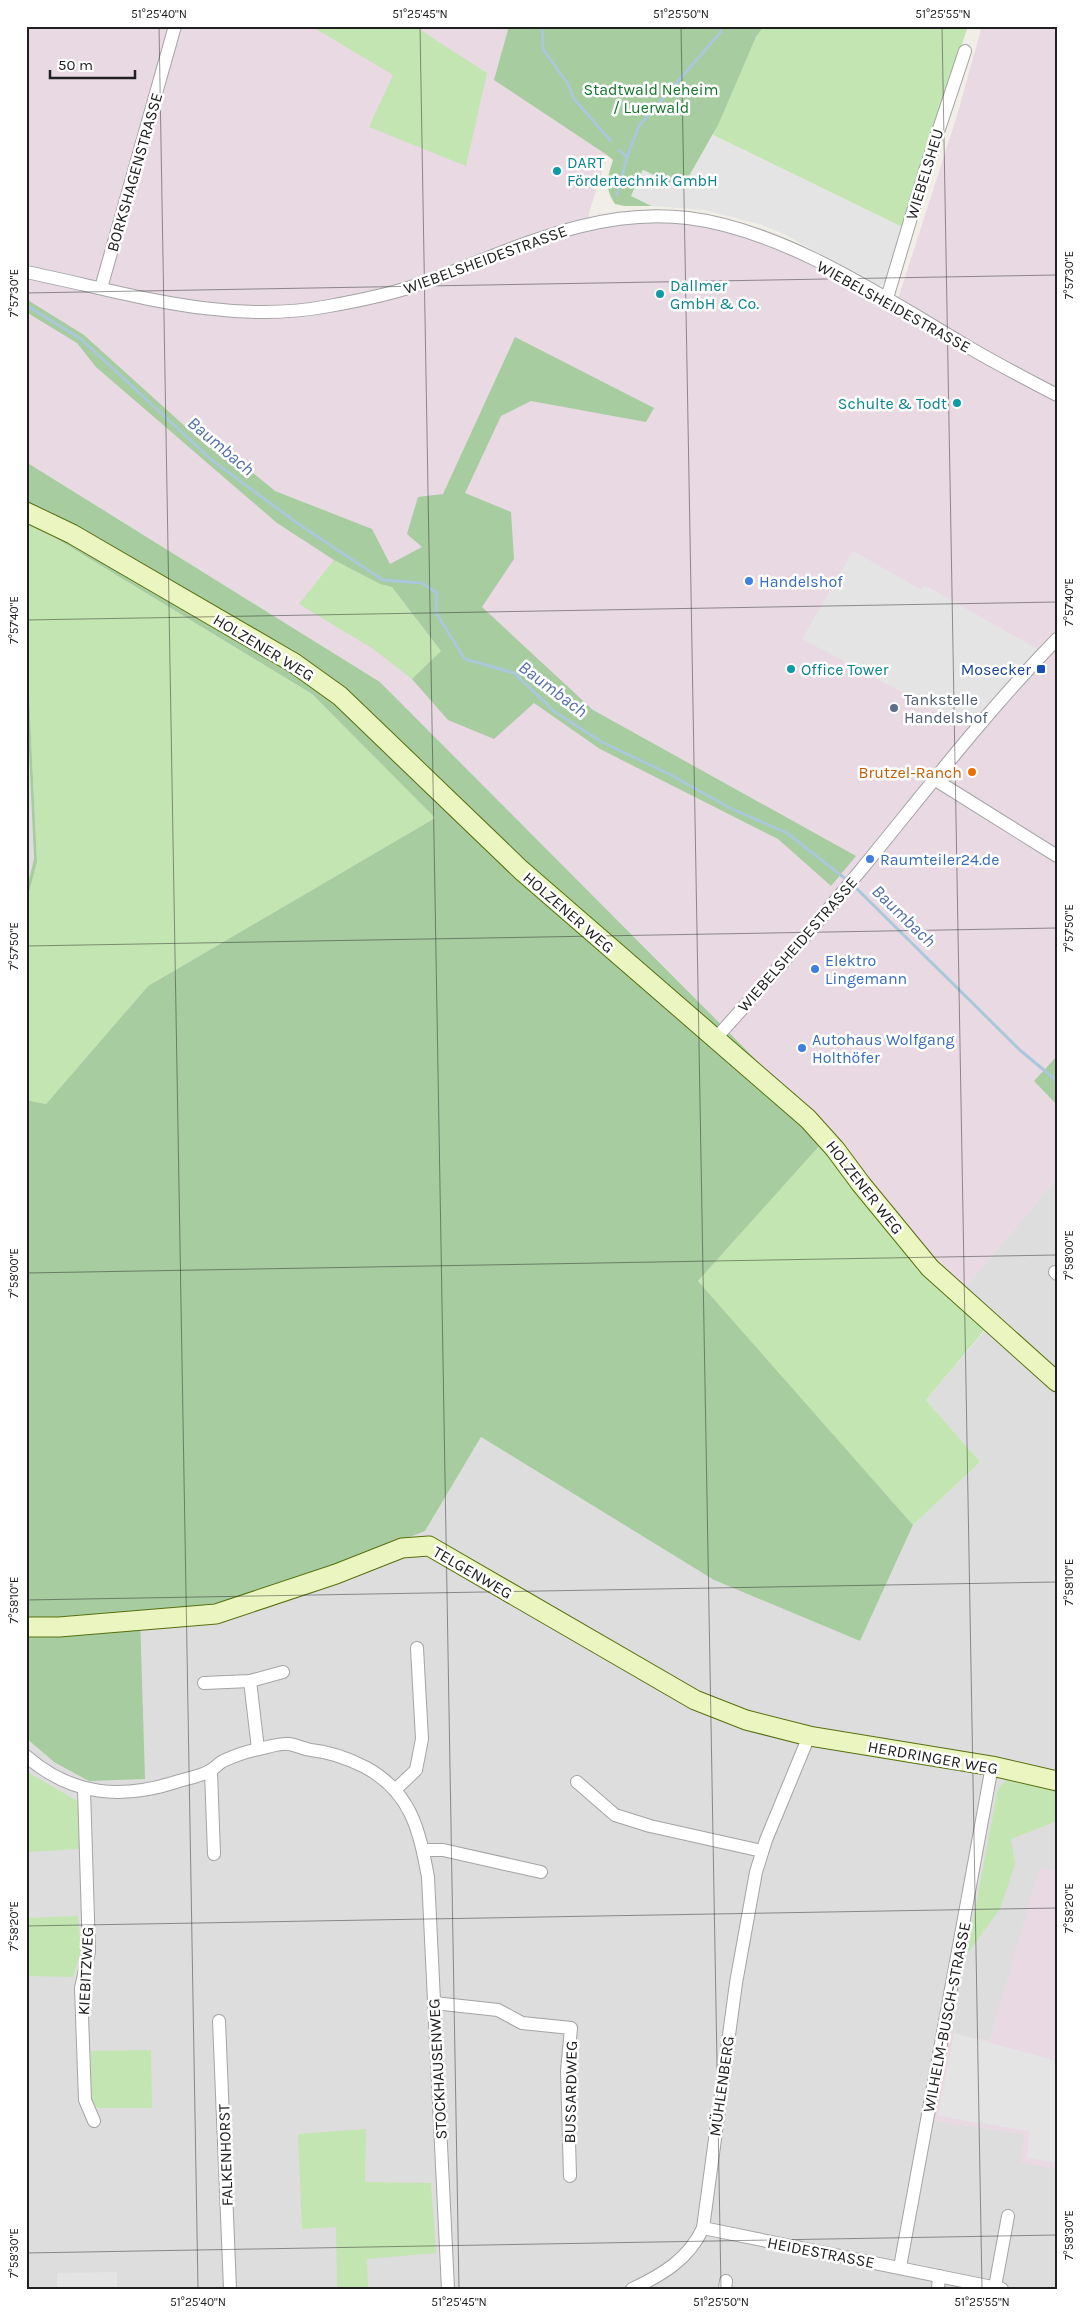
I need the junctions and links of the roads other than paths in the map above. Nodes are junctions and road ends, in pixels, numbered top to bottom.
1 (175, 26) edge
2 (965, 51) dead end
3 (26, 272) edge
4 (101, 288) junction
5 (887, 298) junction
6 (1057, 396) edge
7 (26, 512) edge
8 (1057, 639) edge
9 (934, 779) junction
10 (1057, 856) edge
11 (716, 1038) junction
12 (1057, 1382) edge
13 (26, 1627) edge
14 (417, 1648) dead end
15 (283, 1672) dead end
16 (250, 1681) junction
17 (204, 1683) dead end
18 (809, 1736) junction
19 (258, 1749) junction
20 (26, 1756) edge
21 (992, 1766) junction
22 (210, 1771) junction
23 (1057, 1781) edge
24 (577, 1782) dead end
25 (84, 1789) junction
26 (396, 1789) junction
27 (423, 1850) junction
28 (762, 1851) junction
29 (214, 1854) dead end
30 (541, 1872) dead end
31 (434, 2003) junction
32 (219, 2021) dead end
33 (94, 2121) dead end
34 (570, 2176) dead end
35 (1008, 2216) dead end
36 (703, 2228) junction
37 (900, 2267) junction
38 (939, 2276) junction
39 (999, 2288) edge
40 (230, 2289) edge
41 (448, 2289) edge
42 (632, 2289) edge
43 (938, 2289) edge

1 - 4 street, BORKSHAGENSTRASSE
2 - 5 street, WIEBELSHEU
3 - 4 street, WIEBELSHEIDESTRASSE
4 - 5 street, WIEBELSHEIDESTRASSE
5 - 6 street, WIEBELSHEIDESTRASSE
7 - 11 main road, HOLZENER WEG
8 - 9 street, WIEBELSHEIDESTRASSE
9 - 10 street
9 - 11 street, WIEBELSHEIDESTRASSE
11 - 12 main road, HOLZENER WEG
13 - 18 main road, TELGENWEG
14 - 26 street
15 - 16 street
16 - 17 street
16 - 19 street
18 - 21 main road, HERDRINGER WEG
18 - 28 street, MÜHLENBERG
19 - 22 street, STOCKHAUSENWEG
19 - 26 street, STOCKHAUSENWEG
20 - 25 street, STOCKHAUSENWEG
21 - 23 main road, HERDRINGER WEG
21 - 37 street, WILHELM-BUSCH-STRASSE
22 - 25 street, STOCKHAUSENWEG
22 - 29 street
24 - 28 street
25 - 33 street, KIEBITZWEG
26 - 27 street, STOCKHAUSENWEG
27 - 30 street
27 - 31 street, STOCKHAUSENWEG
28 - 36 street, MÜHLENBERG
31 - 34 street, BUSSARDWEG
31 - 41 street, STOCKHAUSENWEG
32 - 40 street, FALKENHORST
35 - 39 street
36 - 37 street, HEIDESTRASSE
36 - 42 street, MÜHLENBERG
37 - 38 street, HEIDESTRASSE
38 - 39 street, HEIDESTRASSE
38 - 43 street

